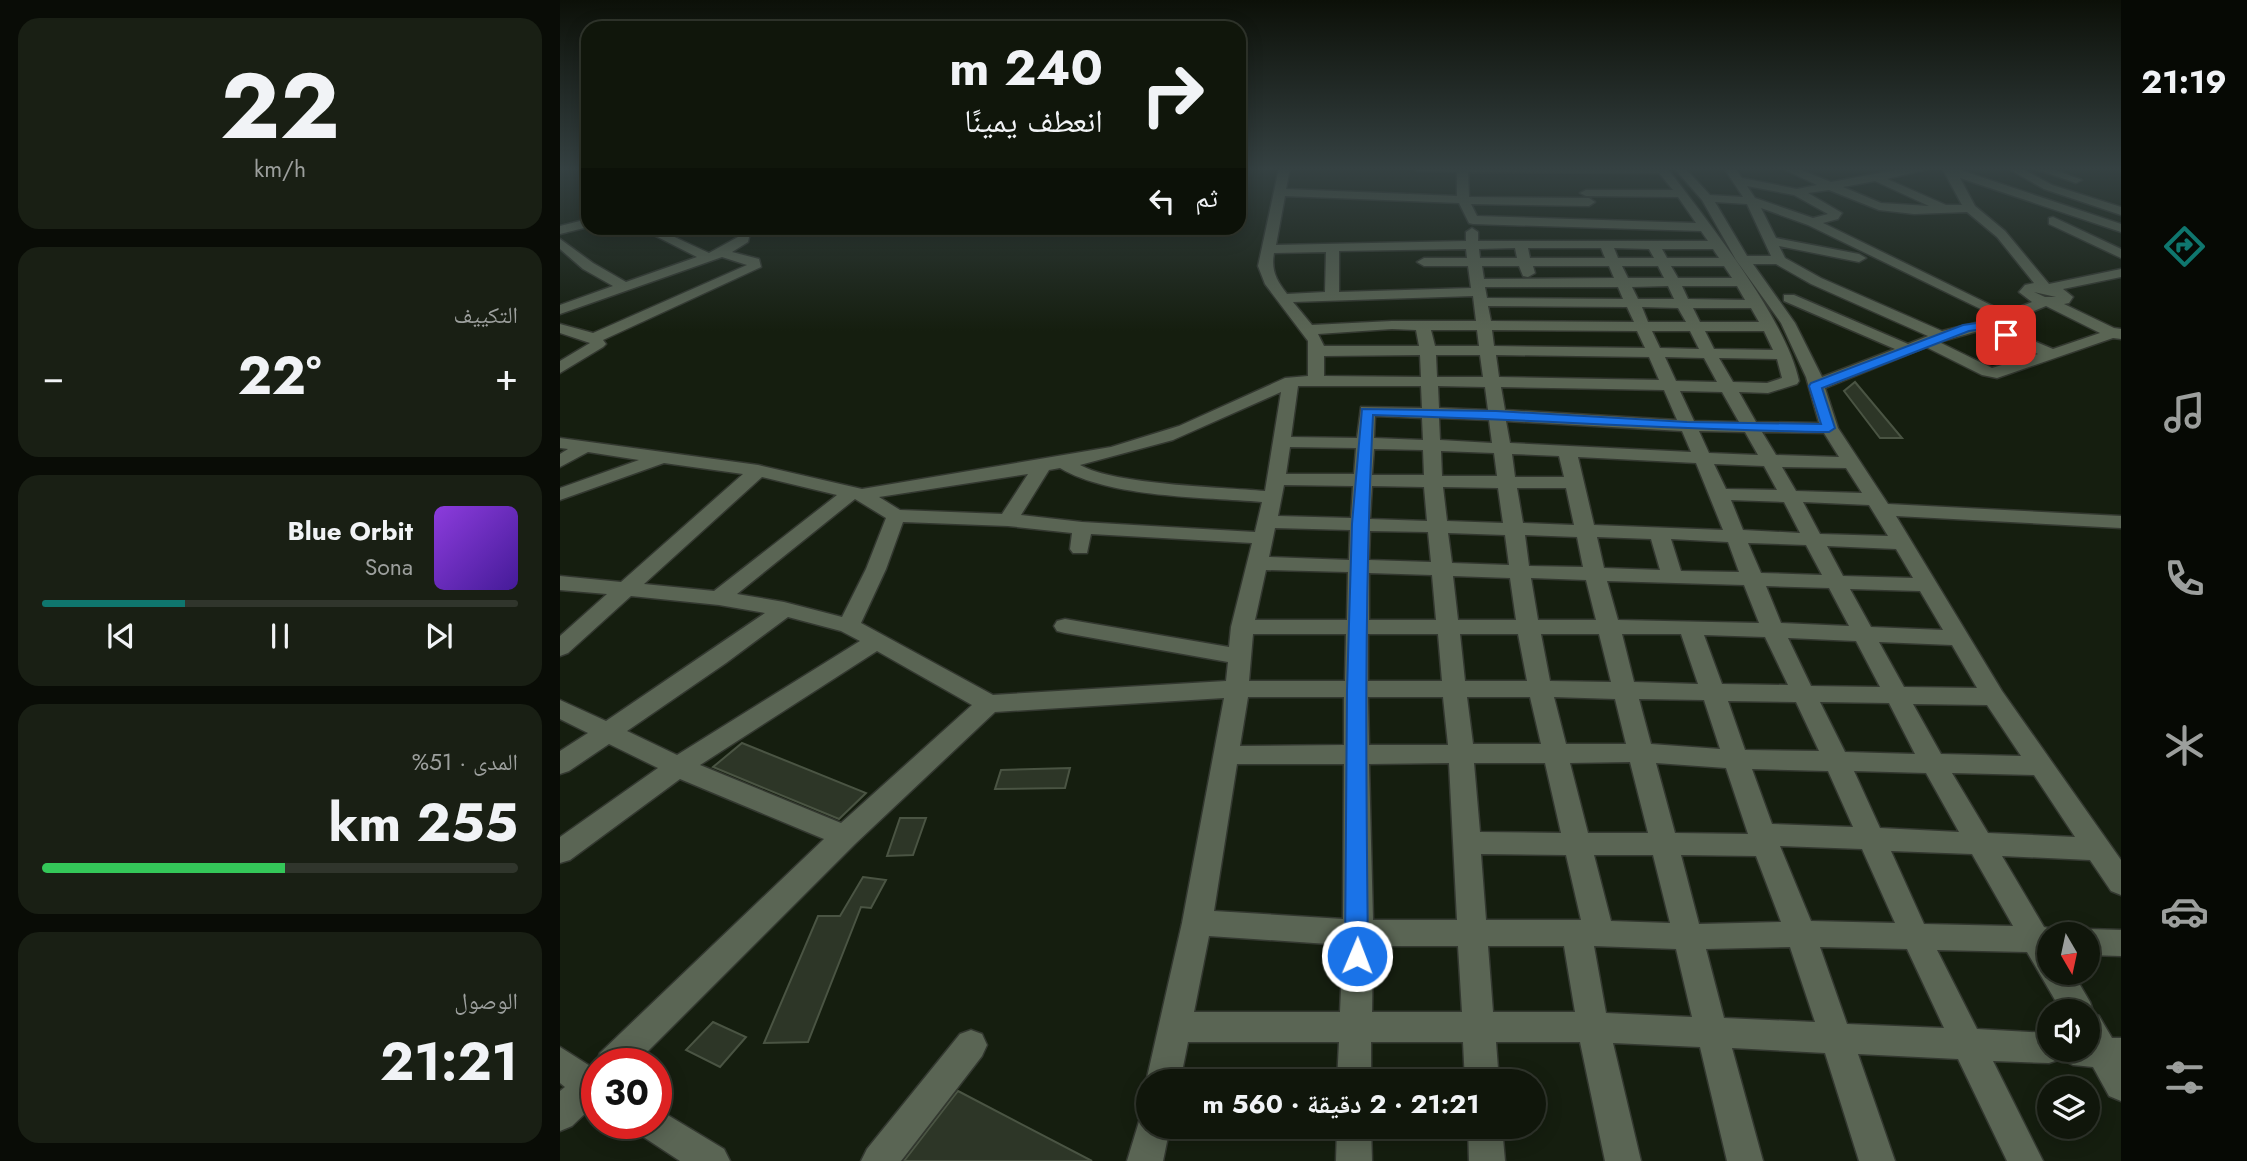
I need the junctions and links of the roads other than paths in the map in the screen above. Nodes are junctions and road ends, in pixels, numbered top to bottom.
1 (1274, 222) edge
2 (1473, 222) edge
3 (1509, 222) edge
4 (1596, 222) edge
5 (1699, 222) edge
6 (1721, 222) edge
7 (1760, 222) edge
8 (1812, 222) edge
9 (1984, 222) joint
10 (2055, 222) edge
11 (2103, 222) edge
12 (581, 225) edge
13 (1556, 225) junction
14 (1598, 226) junction
15 (1703, 228) junction
16 (2121, 228) edge
17 (560, 230) edge
18 (664, 235) edge
19 (744, 235) edge
20 (1771, 241) junction
21 (560, 243) edge
22 (1520, 244) junction
23 (1472, 245) junction
24 (1565, 245) junction
25 (1606, 245) junction
26 (1654, 245) junction
27 (1716, 245) junction
28 (1420, 246) junction
29 (1268, 250) junction
30 (1333, 250) junction
31 (2121, 254) edge
32 (715, 255) junction
33 (1859, 258) dead end
34 (1744, 260) junction
35 (1779, 260) junction
36 (1475, 262) junction
37 (1525, 262) junction
38 (1727, 262) junction
39 (1572, 263) junction
40 (1615, 263) junction
41 (1664, 263) junction
42 (1427, 278) junction
43 (2119, 279) edge
44 (1816, 281) junction
45 (1741, 282) junction
46 (1530, 283) junction
47 (1577, 283) junction
48 (1674, 283) junction
49 (1625, 284) junction
50 (2022, 284) junction
51 (626, 288) junction
52 (1479, 292) junction
53 (2053, 295) junction
54 (1332, 296) junction
55 (1283, 298) junction
56 (1782, 301) junction
57 (1534, 303) junction
58 (1583, 303) junction
59 (1634, 303) junction
60 (1684, 303) junction
61 (1754, 304) junction
62 (560, 310) edge
63 (1996, 311) junction
64 (1422, 325) junction
65 (1484, 326) junction
66 (1591, 326) junction
67 (1645, 326) junction
68 (1696, 326) junction
69 (1984, 326) junction
70 (1541, 327) junction
71 (1770, 327) junction
72 (560, 328) edge
73 (1967, 328) junction
74 (1309, 330) junction
75 (2118, 334) edge
76 (594, 338) junction
77 (1934, 339) junction
78 (1908, 349) junction
79 (1428, 350) junction
80 (1486, 350) junction
81 (1543, 350) junction
82 (1317, 351) junction
83 (1598, 352) junction
84 (1657, 352) junction
85 (1708, 352) junction
86 (2050, 353) junction
87 (1785, 355) junction
88 (560, 367) edge
89 (1291, 381) junction
90 (1317, 382) junction
91 (1368, 382) junction
92 (1429, 382) junction
93 (1544, 382) junction
94 (1494, 383) junction
95 (1671, 386) junction
96 (1815, 386) junction
97 (1729, 387) junction
98 (1620, 404) junction
99 (1367, 411) junction
100 (1430, 412) junction
101 (1496, 415) junction
102 (1687, 426) junction
103 (1751, 427) junction
104 (1829, 428) junction
105 (1282, 442) junction
106 (1365, 442) junction
107 (560, 443) edge
108 (1430, 444) junction
109 (584, 447) junction
110 (1502, 448) junction
111 (1567, 450) junction
112 (660, 458) junction
113 (1702, 458) junction
114 (1770, 461) junction
115 (560, 462) edge
116 (1052, 463) junction
117 (1850, 463) junction
118 (758, 471) junction
119 (1363, 479) junction
120 (1433, 480) junction
121 (1508, 482) junction
122 (1573, 483) junction
123 (560, 494) edge
124 (857, 494) junction
125 (1719, 495) junction
126 (1790, 496) junction
127 (1878, 504) junction
128 (896, 516) junction
129 (1008, 520) junction
130 (1267, 520) junction
131 (2121, 522) edge
132 (1360, 524) junction
133 (1436, 525) junction
134 (1082, 528) junction
135 (1516, 529) junction
136 (1584, 531) junction
137 (1659, 533) junction
138 (1734, 536) junction
139 (1813, 540) junction
140 (1902, 543) junction
141 (1080, 549) dead end
142 (1360, 568) junction
143 (1442, 570) junction
144 (1522, 573) junction
145 (1595, 574) junction
146 (1673, 577) junction
147 (1752, 579) junction
148 (1835, 582) junction
149 (560, 583) edge
150 (1928, 585) junction
151 (624, 590) junction
152 (719, 598) junction
153 (784, 609) junction
154 (1359, 625) junction
155 (849, 626) junction
156 (1066, 626) dead end
157 (1242, 626) junction
158 (1449, 626) junction
159 (1528, 626) junction
160 (1610, 626) junction
161 (1690, 627) junction
162 (1773, 631) junction
163 (1863, 635) junction
164 (1958, 638) junction
165 (875, 642) junction
166 (560, 648) edge
167 (1240, 656) junction
168 (1540, 688) junction
169 (1237, 689) junction
170 (1452, 689) junction
171 (1356, 690) junction
172 (1625, 690) junction
173 (1713, 691) junction
174 (1802, 692) junction
175 (1897, 696) junction
176 (1994, 697) junction
177 (989, 704) junction
178 (560, 709) edge
179 (610, 732) junction
180 (1461, 752) junction
181 (1557, 752) junction
182 (1641, 752) junction
183 (1356, 754) junction
184 (1227, 755) junction
185 (1737, 759) junction
186 (1837, 762) junction
187 (560, 764) edge
188 (1934, 765) junction
189 (2040, 766) junction
190 (678, 767) junction
191 (845, 836) junction
192 (1764, 839) junction
193 (1871, 839) junction
194 (1467, 843) junction
195 (1576, 843) junction
196 (1979, 843) junction
197 (1666, 844) junction
198 (2098, 849) junction
199 (560, 852) edge
200 (2121, 883) edge
201 (1197, 923) junction
202 (1358, 933) junction
203 (1474, 934) junction
204 (1588, 934) junction
205 (1801, 934) junction
206 (2037, 934) edge
207 (1690, 937) junction
208 (1916, 938) junction
209 (2100, 942) edge
210 (2121, 943) edge
211 (2037, 946) edge
212 (1353, 1026) junction
213 (1479, 1026) junction
214 (1174, 1027) junction
215 (1593, 1027) junction
216 (1712, 1031) junction
217 (1837, 1039) junction
218 (1968, 1043) junction
219 (971, 1045) dead end
220 (2037, 1047) edge
221 (630, 1048) edge
222 (2100, 1052) edge
223 (560, 1063) edge
224 (1166, 1069) edge
225 (1354, 1069) edge
226 (1481, 1069) edge
227 (581, 1072) edge
228 (2121, 1085) edge
229 (581, 1095) edge
230 (560, 1114) edge
231 (672, 1135) edge
232 (1150, 1139) edge
233 (1354, 1139) edge
234 (1486, 1139) edge
235 (712, 1161) edge
236 (879, 1161) edge
237 (1145, 1161) edge
238 (1354, 1161) edge
239 (1487, 1161) edge
240 (1623, 1161) edge
241 (1745, 1161) edge
242 (1877, 1161) edge
243 (2025, 1161) edge

1 - 29 street
2 - 23 street
3 - 13 street
4 - 14 street
5 - 15 street
6 - 34 street
7 - 20 street
8 - 63 street
9 - 50 street
9 - 53 street
10 - 31 street
11 - 16 street
12 - 17 street
13 - 14 street
13 - 24 street
14 - 15 street
15 - 27 street
18 - 32 street
19 - 32 street
20 - 33 street
20 - 35 street
21 - 51 street
22 - 23 street
22 - 24 street
22 - 37 street
23 - 28 street
23 - 36 street
24 - 25 street
24 - 39 street
25 - 26 street
25 - 40 street
26 - 27 street
26 - 41 street
27 - 38 street
28 - 30 street
28 - 42 street
29 - 30 street
29 - 55 street
30 - 54 street
32 - 51 street
32 - 76 street
34 - 35 street
34 - 56 street
35 - 44 street
36 - 37 street
36 - 42 street
36 - 52 street
37 - 39 street
37 - 46 street
38 - 41 street
38 - 45 street
39 - 40 street
39 - 47 street
40 - 41 street
40 - 49 street
41 - 48 street
42 - 52 street
42 - 54 street
43 - 53 street
44 - 56 street
44 - 77 street
45 - 48 street
45 - 61 street
46 - 47 street
46 - 52 street
47 - 49 street
47 - 58 street
48 - 49 street
48 - 60 street
49 - 59 street
50 - 53 street
50 - 63 street
51 - 62 street
52 - 57 street
52 - 65 street
53 - 69 street
53 - 75 street
54 - 55 street
55 - 74 street
56 - 78 street
56 - 96 street
57 - 58 street
57 - 70 street
58 - 59 street
58 - 66 street
59 - 60 street
59 - 67 street
60 - 61 street
60 - 68 street
61 - 71 street
63 - 73 street
64 - 65 street
64 - 74 street
64 - 79 street
65 - 70 street
65 - 80 street
66 - 67 street
66 - 70 street
66 - 83 street
67 - 68 street
67 - 84 street
68 - 71 street
68 - 85 street
69 - 73 street
69 - 86 street
70 - 81 street
71 - 87 street
72 - 76 street
73 - 77 street
74 - 82 street
75 - 86 street
76 - 88 street
77 - 78 street
77 - 86 street
78 - 96 street
79 - 80 street
79 - 82 street
79 - 92 street
80 - 81 street
80 - 94 street
81 - 83 street
81 - 93 street
82 - 90 street
83 - 84 street
84 - 85 street
84 - 95 street
85 - 87 street
85 - 97 street
87 - 97 street
89 - 90 street
89 - 105 street
89 - 116 street
90 - 91 street
91 - 92 street
91 - 99 street
92 - 94 street
92 - 100 street
93 - 94 street
93 - 98 street
94 - 101 street
95 - 97 street
95 - 98 street
95 - 102 street
96 - 104 street
97 - 103 street
98 - 101 street
98 - 102 street
99 - 100 street
99 - 106 street
100 - 101 street
100 - 108 street
101 - 110 street
102 - 103 street
102 - 113 street
103 - 104 street
103 - 114 street
104 - 117 street
105 - 106 street
105 - 130 street
106 - 108 street
106 - 119 street
107 - 109 street
108 - 110 street
108 - 120 street
109 - 112 street
109 - 115 street
110 - 111 street
110 - 121 street
111 - 113 street
111 - 122 street
112 - 118 street
112 - 123 street
113 - 114 street
113 - 125 street
114 - 117 street
114 - 126 street
116 - 124 street
116 - 129 street
116 - 130 street
117 - 127 street
118 - 124 street
118 - 151 street
119 - 120 street
119 - 130 street
119 - 132 street
120 - 121 street
120 - 133 street
121 - 122 street
121 - 135 street
122 - 136 street
124 - 128 street
124 - 152 street
125 - 126 street
125 - 138 street
126 - 127 street
126 - 139 street
127 - 131 street
127 - 140 street
128 - 129 street
128 - 155 street
129 - 134 street
130 - 132 street
130 - 134 street
130 - 142 street
130 - 157 street
132 - 133 street
132 - 142 street
133 - 135 street
133 - 143 street
134 - 141 street
135 - 136 street
135 - 144 street
136 - 137 street
136 - 145 street
137 - 138 street
137 - 146 street
138 - 139 street
138 - 147 street
139 - 140 street
139 - 148 street
140 - 150 street
142 - 143 street
142 - 154 street
143 - 144 street
143 - 158 street
144 - 145 street
144 - 159 street
145 - 146 street
145 - 160 street
146 - 147 street
147 - 148 street
147 - 162 street
148 - 150 street
148 - 163 street
149 - 151 street
150 - 164 street
151 - 152 street
151 - 166 street
152 - 153 street
153 - 155 street
153 - 179 street
154 - 157 street
154 - 158 street
154 - 171 street
155 - 165 street
156 - 167 street
157 - 167 street
158 - 159 street
158 - 170 street
159 - 160 street
159 - 168 street
160 - 161 street
160 - 172 street
161 - 162 street
161 - 173 street
162 - 163 street
162 - 174 street
163 - 164 street
163 - 175 street
164 - 176 street
165 - 177 street
165 - 190 street
167 - 169 street
168 - 170 street
168 - 172 street
168 - 181 street
169 - 171 street
169 - 177 street
169 - 184 street
170 - 171 street
170 - 180 street
171 - 183 street
172 - 173 street
172 - 182 street
173 - 174 street
173 - 185 street
174 - 175 street
174 - 186 street
175 - 176 street
175 - 188 street
176 - 189 street
177 - 191 street
178 - 179 street
179 - 187 street
179 - 190 street
180 - 181 street
180 - 183 street
180 - 194 street
181 - 182 street
181 - 195 street
182 - 185 street
182 - 197 street
183 - 184 street
183 - 202 street
184 - 201 street
185 - 186 street
185 - 192 street
186 - 188 street
186 - 193 street
188 - 189 street
188 - 196 street
189 - 198 street
190 - 191 street
190 - 199 street
191 - 221 street
192 - 193 street
192 - 197 street
192 - 205 street
193 - 196 street
193 - 208 street
194 - 195 street
194 - 203 street
195 - 197 street
195 - 204 street
196 - 198 street
196 - 206 street
197 - 207 street
198 - 200 street
201 - 202 street
201 - 214 street
202 - 203 street
202 - 212 street
203 - 204 street
203 - 213 street
204 - 207 street
204 - 215 street
205 - 207 street
205 - 208 street
205 - 217 street
207 - 216 street
208 - 211 street
208 - 218 street
209 - 210 street
212 - 213 street
212 - 214 street
212 - 225 street
213 - 215 street
213 - 226 street
214 - 224 street
215 - 216 street
215 - 240 street
216 - 217 street
216 - 241 street
217 - 218 street
217 - 242 street
218 - 220 street
218 - 243 street
219 - 236 street
222 - 228 street
223 - 227 street
229 - 230 street
231 - 235 street
232 - 237 street
233 - 238 street
234 - 239 street

